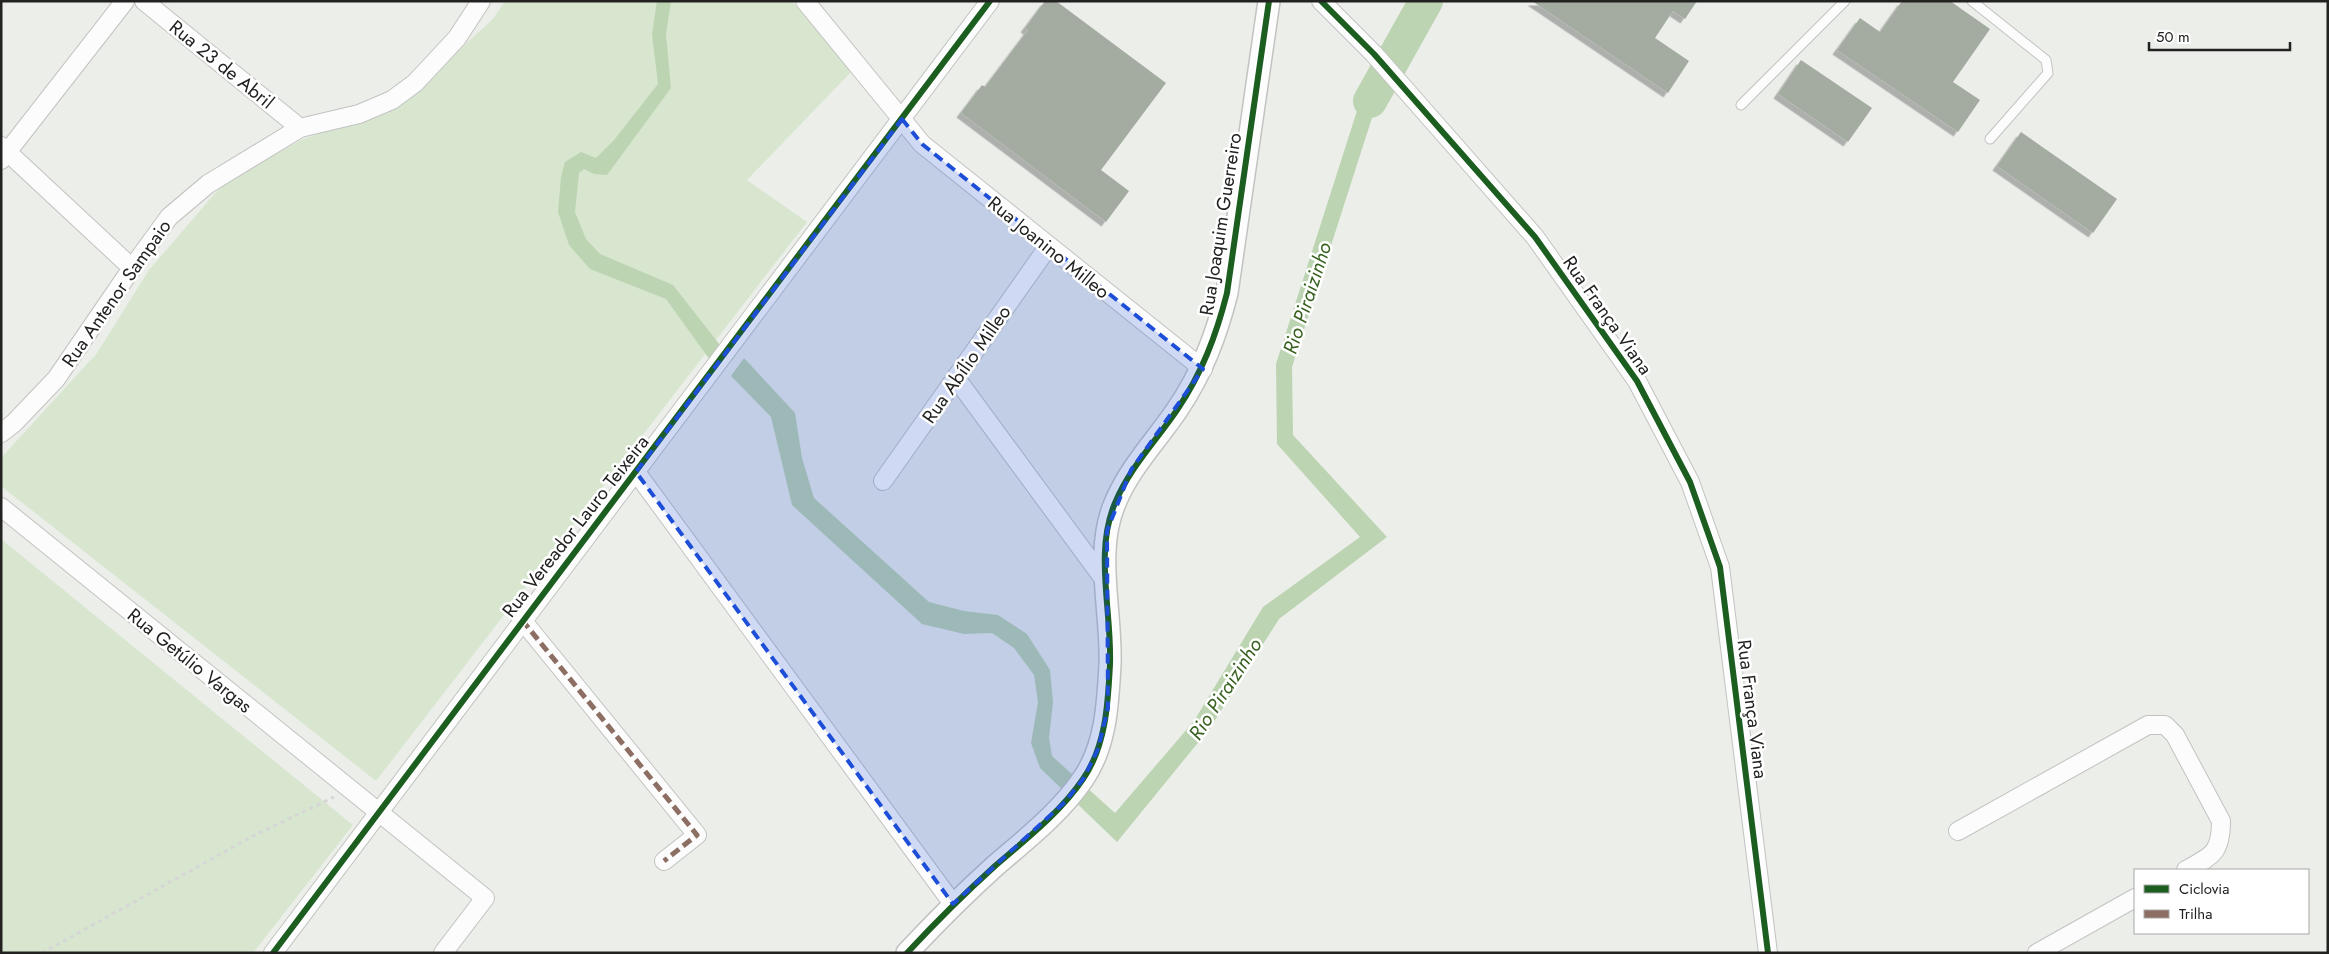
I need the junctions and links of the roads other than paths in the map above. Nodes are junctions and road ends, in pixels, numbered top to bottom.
1 (125, 1) edge
2 (144, 1) edge
3 (481, 1) edge
4 (805, 1) edge
5 (990, 1) edge
6 (1269, 1) edge
7 (1321, 1) edge
8 (1845, 1) edge
9 (1972, 1) edge
10 (1741, 105) dead end
11 (902, 119) junction
12 (300, 128) junction
13 (1990, 139) dead end
14 (4, 153) edge
15 (1048, 247) junction
16 (132, 268) junction
17 (1203, 369) junction
18 (956, 378) junction
19 (1, 433) edge
20 (636, 472) junction
21 (883, 481) dead end
22 (1, 507) edge
23 (1106, 582) junction
24 (522, 620) junction
25 (378, 814) junction
26 (1958, 831) dead end
27 (664, 861) dead end
28 (2188, 869) edge
29 (2134, 899) edge
30 (953, 904) junction
31 (281, 950) edge
32 (442, 953) edge
33 (907, 953) edge
34 (1768, 953) edge
35 (2037, 953) edge

1 - 14 street
2 - 12 street, Rua 23 de Abril
3 - 12 street, Rua Antenor Sampaio
4 - 11 street, Rua Joanino Milleo
5 - 11 street, Rua Vereador Lauro Teixeira
6 - 17 street, Rua Joaquim Guerreiro
7 - 34 street, Rua França Viana
8 - 10 lane
9 - 13 lane
11 - 15 street, Rua Joanino Milleo
11 - 20 street, Rua Vereador Lauro Teixeira
12 - 16 street, Rua Antenor Sampaio
14 - 16 street
15 - 17 street, Rua Joanino Milleo
15 - 18 street, Rua Abílio Milleo
16 - 19 street, Rua Antenor Sampaio
17 - 23 street, Rua Joaquim Guerreiro
18 - 21 street, Rua Abílio Milleo
18 - 23 street
20 - 24 street, Rua Vereador Lauro Teixeira
20 - 30 street
22 - 25 street, Rua Getúlio Vargas
23 - 30 street, Rua Joaquim Guerreiro
24 - 25 street, Rua Vereador Lauro Teixeira
24 - 27 street
25 - 31 street, Rua Vereador Lauro Teixeira
25 - 32 street, Rua Getúlio Vargas
26 - 28 street
29 - 35 street
30 - 33 street, Rua Joaquim Guerreiro

